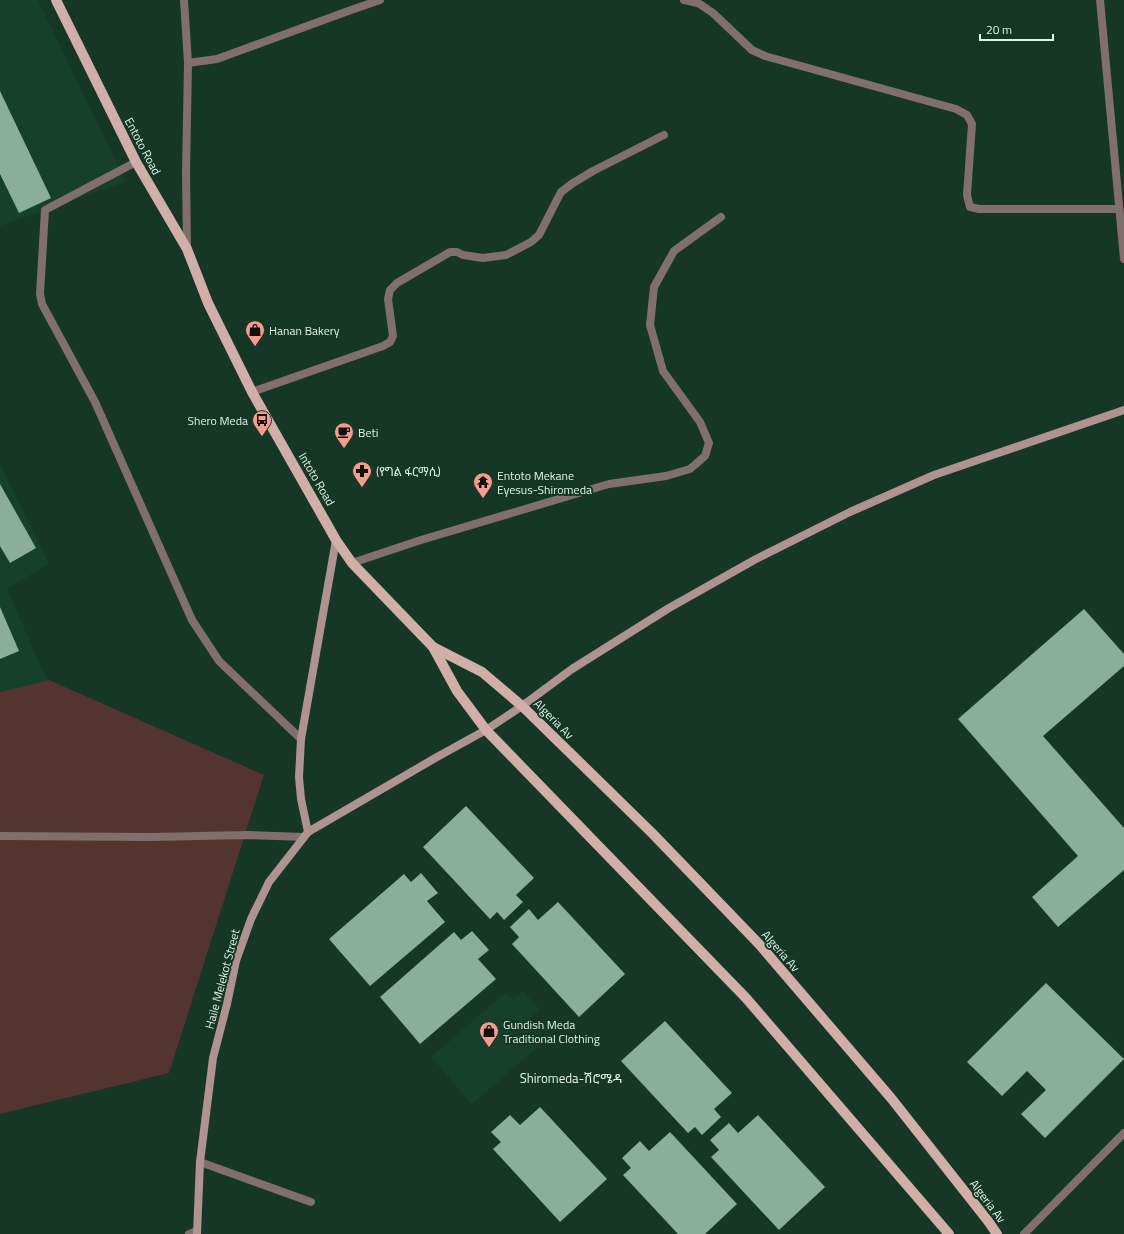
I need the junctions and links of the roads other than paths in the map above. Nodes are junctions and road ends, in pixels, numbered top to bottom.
1 (56, 0) edge
2 (184, 0) edge
3 (380, 0) edge
4 (684, 0) edge
5 (1100, 0) edge
6 (188, 63) junction
7 (664, 136) dead end
8 (136, 162) junction
9 (1119, 209) junction
10 (721, 217) dead end
11 (187, 249) junction
12 (1124, 259) edge
13 (208, 303) joint
14 (252, 392) junction
15 (1124, 410) edge
16 (336, 540) junction
17 (352, 563) junction
18 (432, 647) junction
19 (522, 706) junction
20 (486, 730) junction
21 (301, 739) junction
22 (306, 834) junction
23 (0, 836) edge
24 (1124, 1133) edge
25 (200, 1162) junction
26 (311, 1202) dead end
27 (194, 1233) edge
28 (949, 1234) edge
29 (997, 1234) edge
30 (1024, 1234) edge

1 - 8 main road, Entoto Road
2 - 6 street
3 - 6 street
4 - 9 street
5 - 9 street
6 - 11 street
7 - 14 street
8 - 11 main road, Entoto Road
8 - 21 street
9 - 12 street
10 - 17 street
11 - 13 main road, Entoto Road
13 - 14 main road, Intoto Road
14 - 16 main road, Intoto Road
15 - 19 main road, Haile Melekot Street
16 - 17 main road, Intoto Road
16 - 21 main road
17 - 18 main road, Intoto Road
18 - 19 main road, Algeria Av
18 - 20 main road
19 - 20 main road, Haile Melekot Street
19 - 29 main road, Algeria Av
20 - 22 main road, Haile Melekot Street
20 - 28 main road
21 - 22 main road
22 - 23 street
22 - 25 main road, Haile Melekot Street
24 - 30 street
25 - 26 street
25 - 27 main road, Haile Melekot Street

